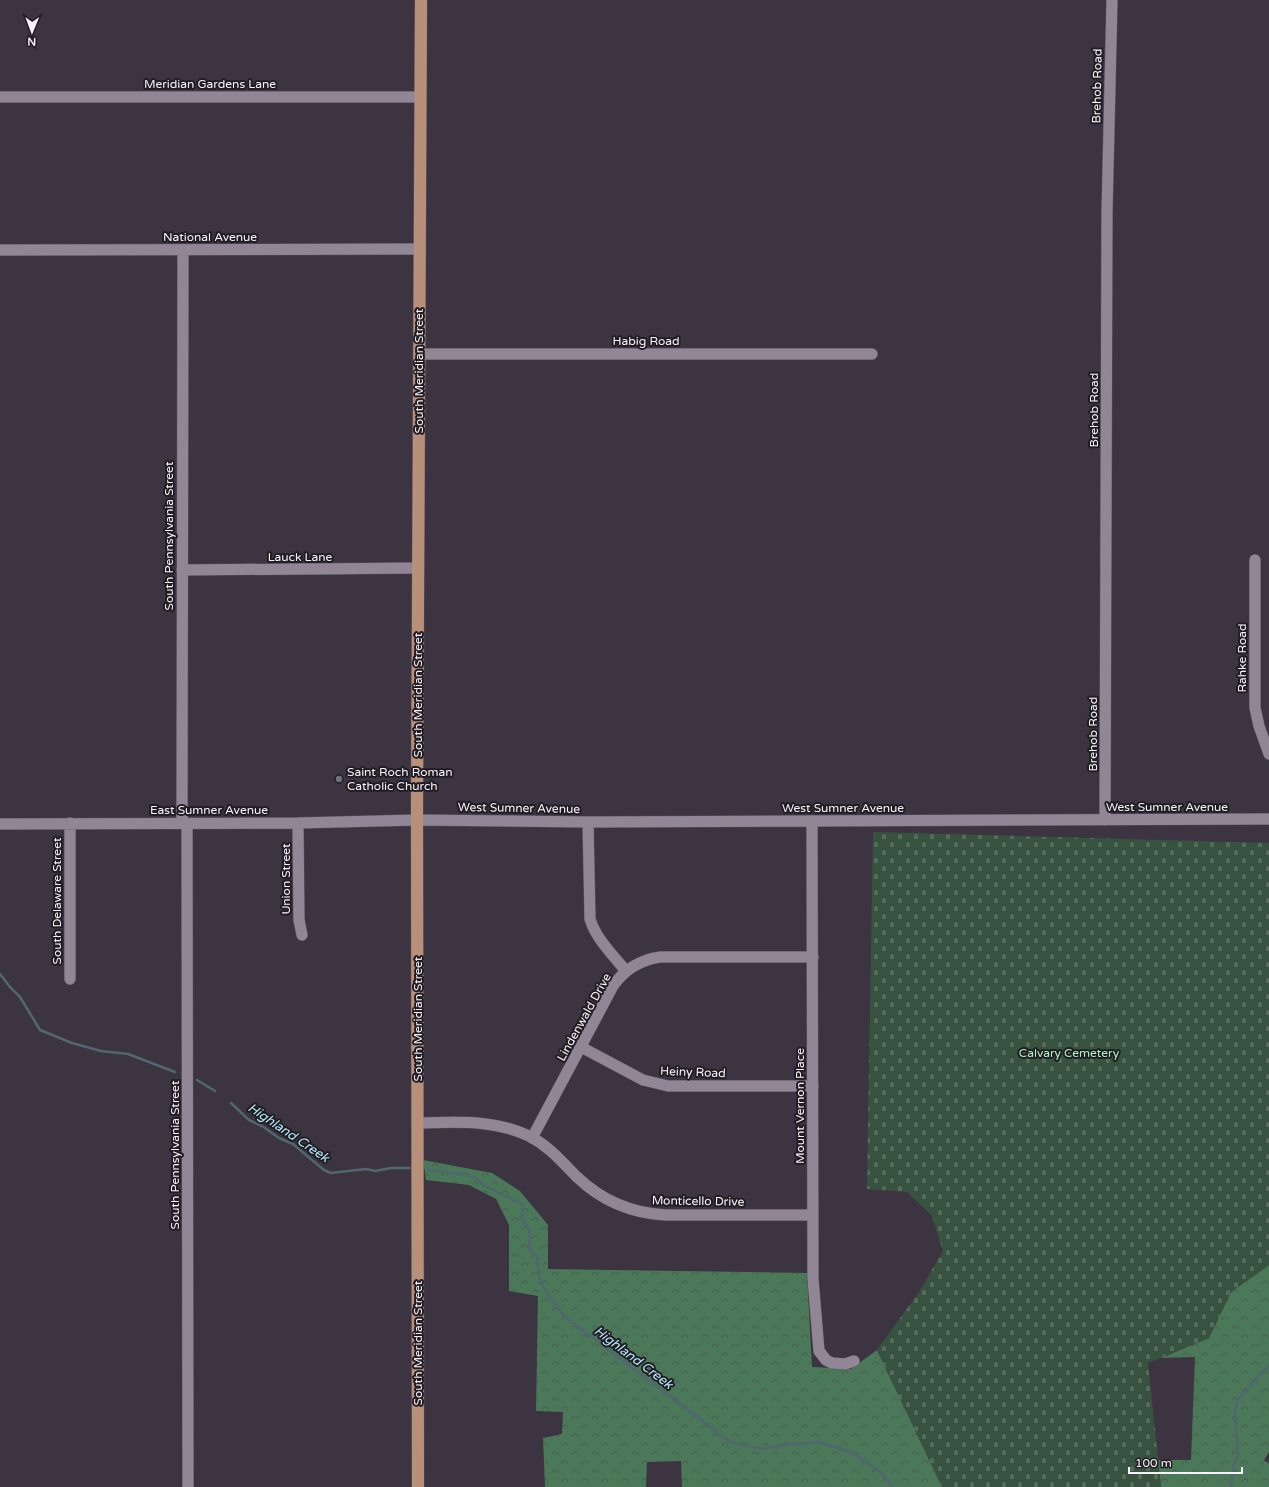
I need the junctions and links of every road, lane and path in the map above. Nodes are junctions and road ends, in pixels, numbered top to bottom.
1 (421, 0) edge
2 (1112, 0) edge
3 (0, 97) edge
4 (420, 97) junction
5 (420, 249) junction
6 (0, 250) edge
7 (183, 250) junction
8 (419, 354) junction
9 (872, 354) dead end
10 (1255, 560) dead end
11 (418, 568) junction
12 (182, 570) junction
13 (1269, 754) edge
14 (1269, 819) edge
15 (418, 820) junction
16 (1105, 820) junction
17 (812, 821) junction
18 (588, 822) junction
19 (184, 823) junction
20 (298, 823) junction
21 (0, 824) edge
22 (70, 824) junction
23 (302, 935) dead end
24 (813, 957) junction
25 (626, 971) junction
26 (70, 979) dead end
27 (581, 1047) junction
28 (813, 1086) junction
29 (418, 1123) junction
30 (532, 1138) junction
31 (813, 1215) junction
32 (854, 1361) dead end
33 (188, 1487) edge
34 (418, 1487) edge

1 - 4 main road, South Meridian Street
2 - 16 street, Brehob Road
3 - 4 street, Meridian Gardens Lane
4 - 5 main road, South Meridian Street
5 - 7 street, National Avenue
5 - 8 main road, South Meridian Street
6 - 7 street, National Avenue
7 - 12 street, South Pennsylvania Street
8 - 9 street, Habig Road
8 - 11 main road, South Meridian Street
10 - 13 street, Rahke Road
11 - 12 street, Lauck Lane
11 - 15 main road, South Meridian Street
12 - 19 street, South Pennsylvania Street
14 - 16 street, West Sumner Avenue
15 - 18 street, West Sumner Avenue
15 - 20 street, East Sumner Avenue
15 - 29 main road, South Meridian Street
16 - 17 street, West Sumner Avenue
17 - 18 street, West Sumner Avenue
17 - 24 street, Mount Vernon Place
18 - 25 street
19 - 20 street, East Sumner Avenue
19 - 22 street, East Sumner Avenue
19 - 33 street, South Pennsylvania Street
20 - 23 street, Union Street
21 - 22 street, East Sumner Avenue
22 - 26 street, South Delaware Street
24 - 25 street, Lindenwald Drive
24 - 28 street, Mount Vernon Place
25 - 27 street, Lindenwald Drive
27 - 28 street, Heiny Road
27 - 30 street, Lindenwald Drive
28 - 31 street, Mount Vernon Place
29 - 30 street, Monticello Drive
29 - 34 main road, South Meridian Street
30 - 31 street, Monticello Drive
31 - 32 street, Mount Vernon Place

